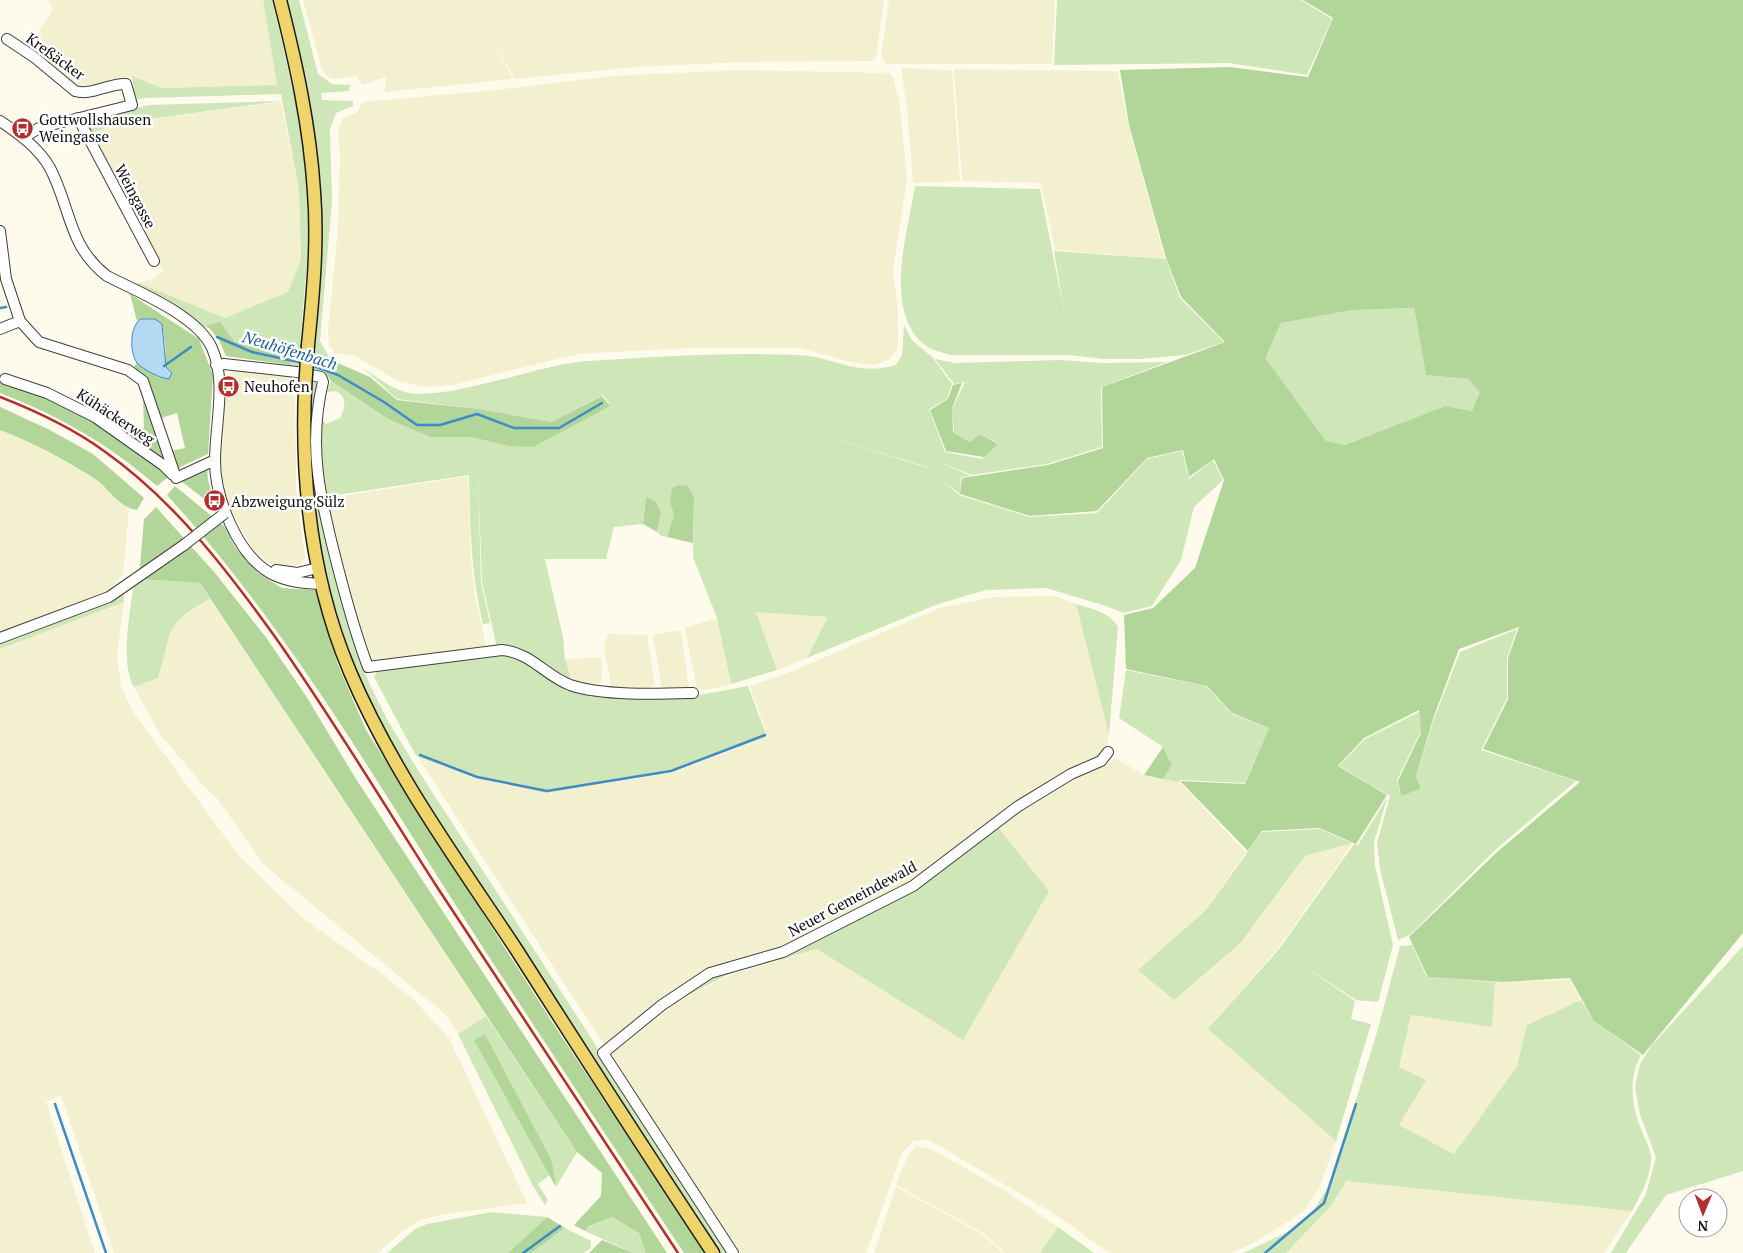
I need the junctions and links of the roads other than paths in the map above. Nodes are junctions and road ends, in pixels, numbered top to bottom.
1 (280, 0) edge
2 (7, 39) dead end
3 (78, 118) junction
4 (0, 120) edge
5 (23, 138) junction
6 (0, 231) edge
7 (154, 261) dead end
8 (20, 321) junction
9 (0, 329) edge
10 (216, 365) junction
11 (6, 379) dead end
12 (216, 460) junction
13 (176, 478) junction
14 (225, 514) junction
15 (256, 561) junction
16 (318, 568) junction
17 (321, 584) junction
18 (0, 638) edge
19 (693, 693) dead end
20 (1108, 752) dead end
21 (713, 1253) edge
22 (733, 1253) edge

1 - 16 main road, bridge
2 - 3 street, Kreßäcker
3 - 5 street
3 - 7 street, Weingasse
4 - 5 street
5 - 10 street
6 - 8 street
8 - 9 street
8 - 13 street
10 - 12 street
10 - 19 street
11 - 13 street, Kühäckerweg
12 - 13 street
12 - 14 street
14 - 15 street
14 - 18 street, bridge
15 - 16 street
15 - 17 street
16 - 17 main road
17 - 21 main road
20 - 22 street, Neuer Gemeindewald

